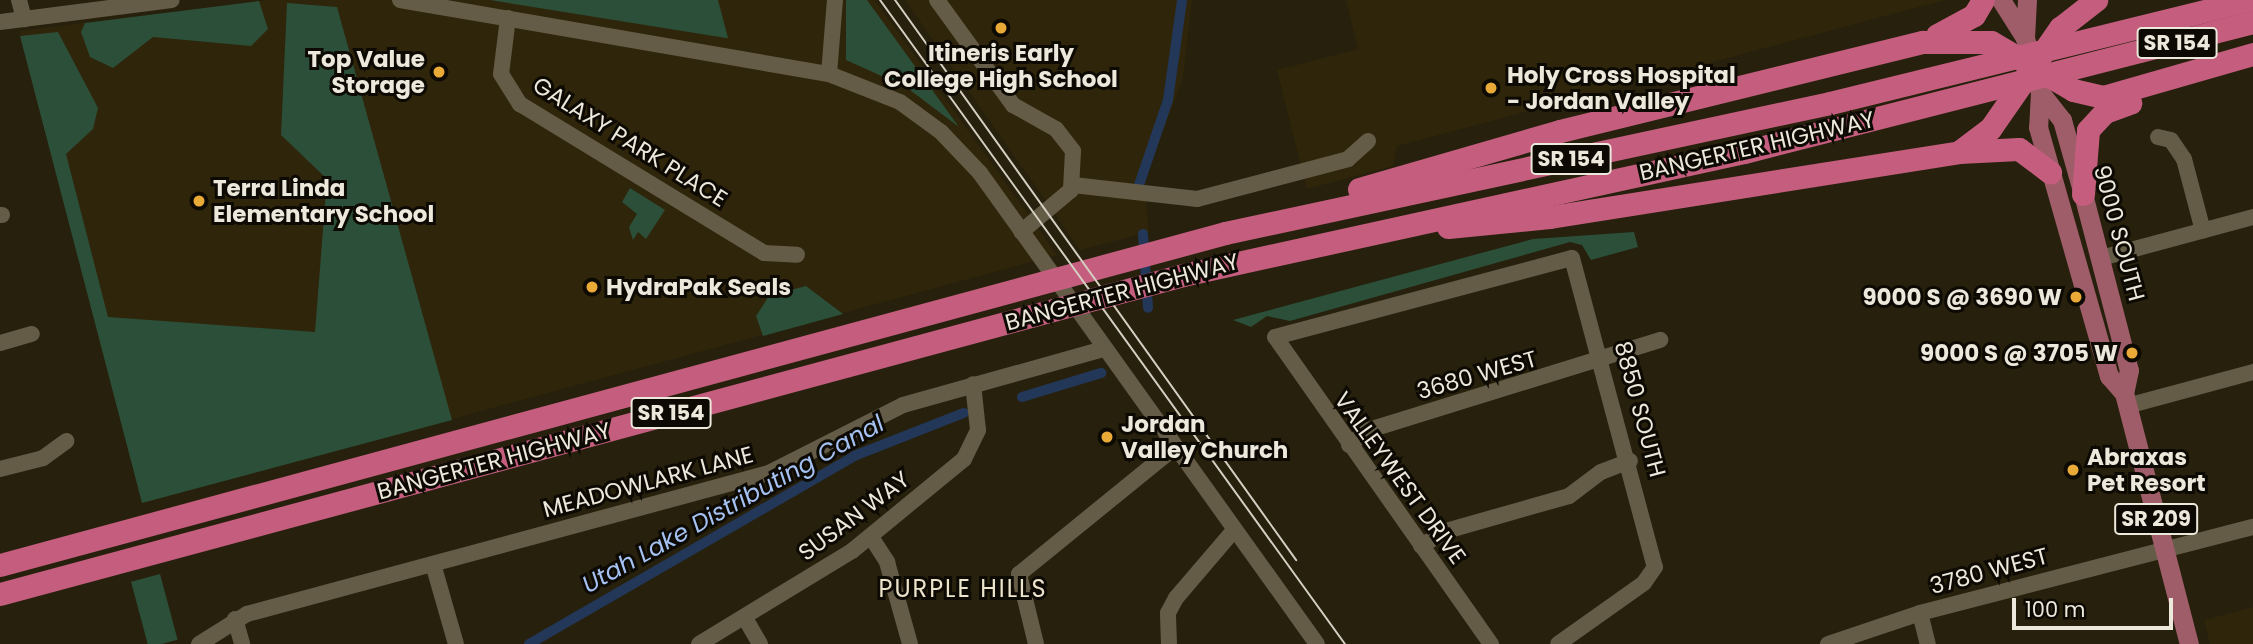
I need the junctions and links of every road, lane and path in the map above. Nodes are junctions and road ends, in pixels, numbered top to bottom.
1 (19, 0) edge
2 (172, 0) edge
3 (400, 0) edge
4 (835, 0) edge
5 (937, 0) edge
6 (1983, 0) edge
7 (2001, 0) edge
8 (2027, 0) edge
9 (2096, 0) edge
10 (2248, 0) edge
11 (508, 18) junction
12 (24, 19) junction
13 (0, 22) edge
14 (2253, 22) edge
15 (2025, 38) junction
16 (1923, 42) junction
17 (2253, 54) edge
18 (2215, 65) junction
19 (2034, 70) junction
20 (829, 74) junction
21 (2040, 92) junction
22 (2158, 137) dead end
23 (1368, 141) dead end
24 (1959, 152) junction
25 (2050, 172) junction
26 (1073, 185) junction
27 (2083, 194) junction
28 (2253, 217) edge
29 (1253, 228) junction
30 (2203, 231) junction
31 (1021, 232) junction
32 (1343, 236) junction
33 (797, 255) dead end
34 (1572, 258) joint
35 (2101, 258) junction
36 (32, 334) dead end
37 (1660, 340) dead end
38 (0, 343) edge
39 (1104, 349) junction
40 (1602, 355) junction
41 (2253, 372) edge
42 (973, 384) junction
43 (2125, 400) junction
44 (66, 442) dead end
45 (1349, 445) junction
46 (1175, 447) junction
47 (1630, 461) junction
48 (0, 469) edge
49 (2253, 527) edge
50 (1234, 530) junction
51 (871, 537) junction
52 (1421, 546) junction
53 (2165, 550) junction
54 (433, 564) junction
55 (0, 565) edge
56 (0, 594) edge
57 (1920, 613) junction
58 (745, 618) junction
59 (235, 619) junction
60 (199, 644) edge
61 (242, 644) edge
62 (456, 644) edge
63 (699, 644) edge
64 (760, 644) edge
65 (909, 644) edge
66 (1036, 644) edge
67 (1168, 644) edge
68 (1317, 644) edge
69 (1491, 644) edge
70 (1558, 644) edge
71 (1828, 644) edge
72 (1928, 644) edge
73 (2189, 644) edge

1 - 12 street
2 - 12 street
3 - 11 street
4 - 20 street
5 - 26 street
6 - 16 highway
7 - 15 main road, 9000 SOUTH / SR 209
8 - 15 main road, 9000 SOUTH / SR 209
9 - 19 highway
10 - 29 highway, BANGERTER HIGHWAY / SR 154
11 - 20 street
11 - 33 street, GALAXY PARK PLACE
12 - 13 street
14 - 32 highway, BANGERTER HIGHWAY / SR 154
15 - 19 main road, 9000 SOUTH / SR 209
16 - 19 highway
16 - 29 highway
17 - 18 highway
18 - 19 highway
18 - 27 highway
19 - 21 main road, 9000 SOUTH / SR 209
19 - 24 highway
20 - 31 street
21 - 25 main road, 9000 SOUTH / SR 209
21 - 27 main road, 9000 SOUTH / SR 209
22 - 30 street
23 - 26 street
24 - 25 highway
24 - 32 highway
25 - 43 main road, 9000 SOUTH / SR 209
26 - 31 street
27 - 35 main road, 9000 SOUTH / SR 209
28 - 30 street
29 - 55 highway, BANGERTER HIGHWAY / SR 154
30 - 35 street
31 - 39 street
32 - 56 highway, BANGERTER HIGHWAY / SR 154
34 - 40 street, 8850 SOUTH
34 - 45 street, VALLEYWEST DRIVE
35 - 43 main road, 9000 SOUTH / SR 209
36 - 38 street
37 - 40 street, 3680 WEST
39 - 42 street, MEADOWLARK LANE
39 - 46 street
40 - 45 street, 3680 WEST
40 - 47 street, 8850 SOUTH
41 - 43 street
42 - 51 street, SUSAN WAY
42 - 54 street, MEADOWLARK LANE
43 - 53 main road, 9000 SOUTH / SR 209
44 - 48 street
45 - 52 street, VALLEYWEST DRIVE
46 - 50 street
46 - 66 street
47 - 52 street
47 - 70 street, 8850 SOUTH
49 - 53 street, 3780 WEST
50 - 67 street
50 - 68 street
51 - 58 street, SUSAN WAY
51 - 65 street
52 - 69 street, VALLEYWEST DRIVE
53 - 57 street, 3780 WEST
53 - 73 main road, 9000 SOUTH / SR 209
54 - 59 street, MEADOWLARK LANE
54 - 62 street
57 - 71 street, 3780 WEST
57 - 72 street
58 - 63 street, SUSAN WAY
58 - 64 street
59 - 60 street, MEADOWLARK LANE
59 - 61 street

